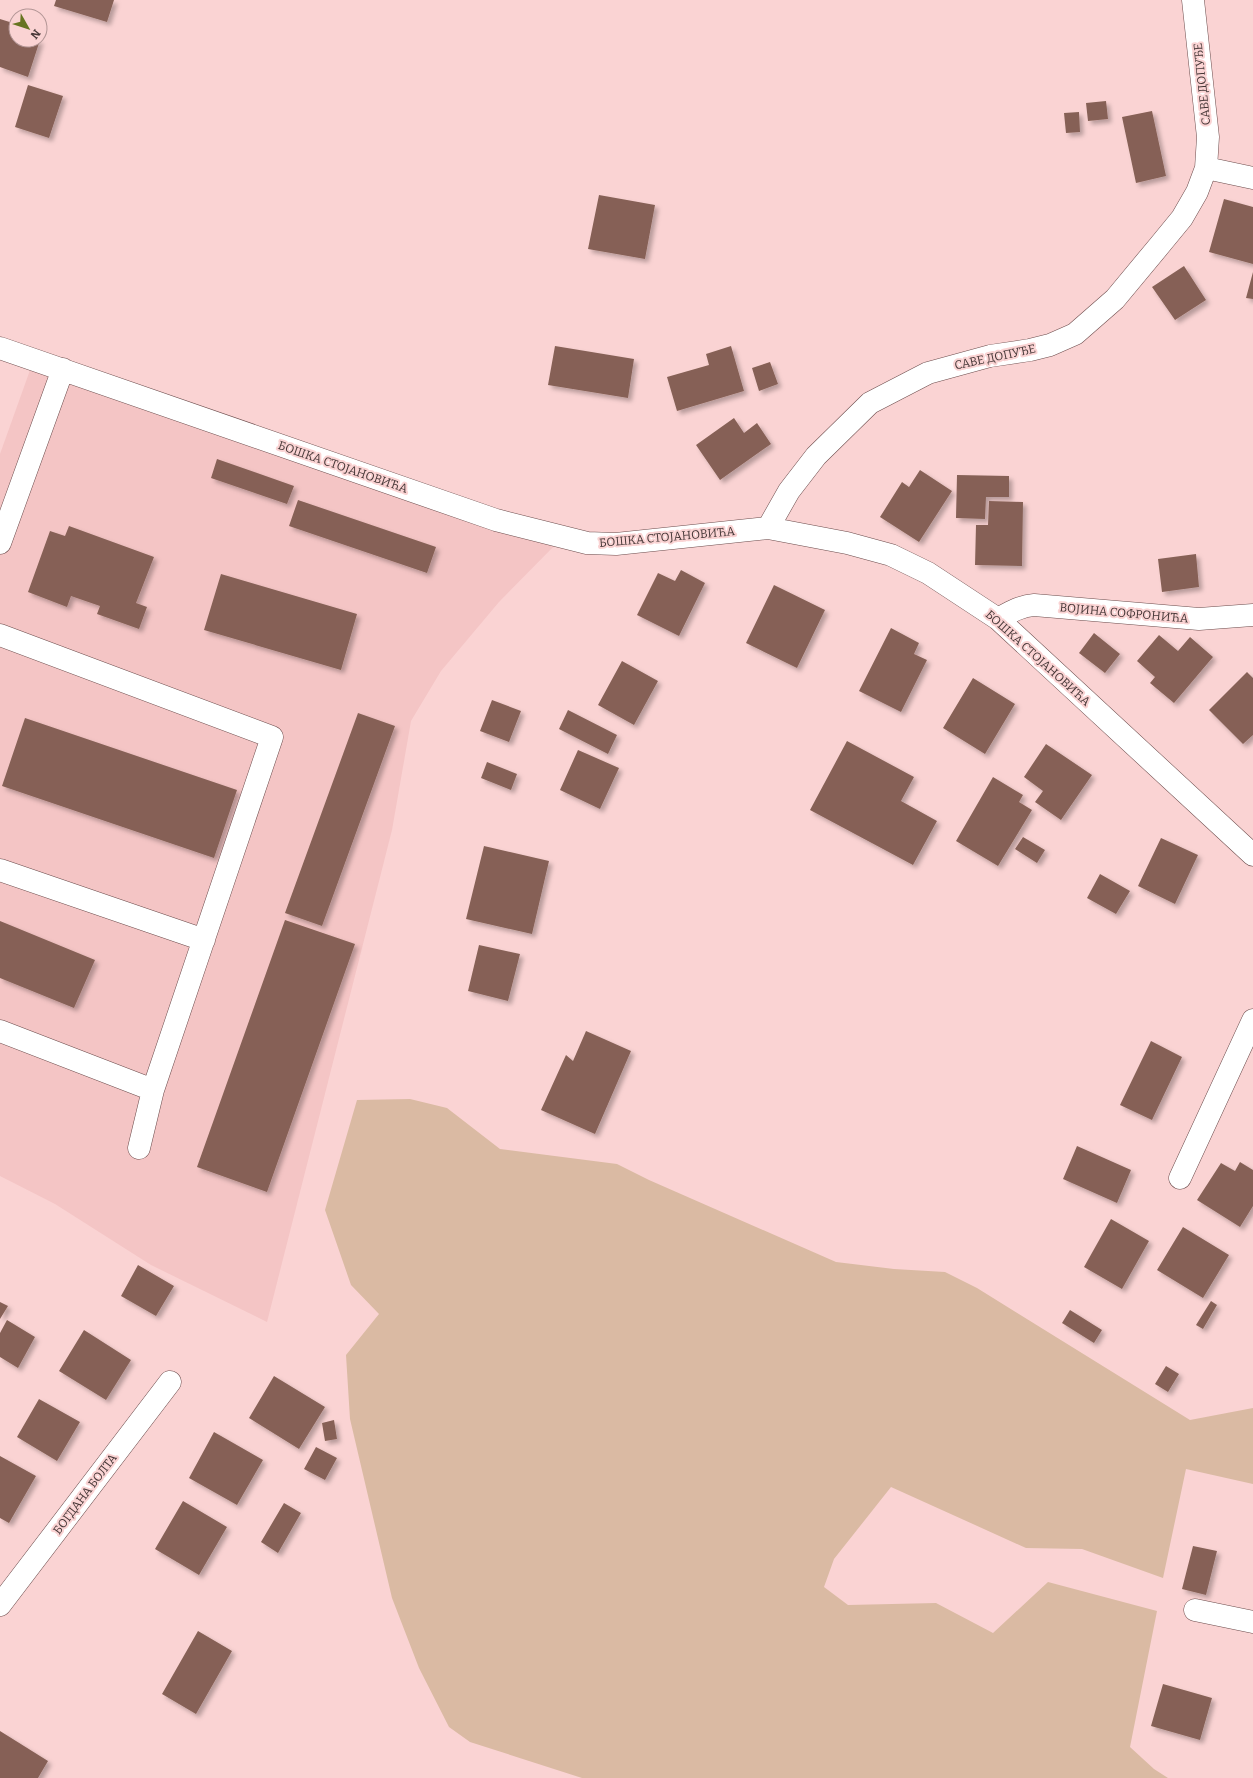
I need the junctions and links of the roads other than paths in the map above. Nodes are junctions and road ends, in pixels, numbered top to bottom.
1 (1193, 0) edge
2 (1206, 168) junction
3 (1253, 178) edge
4 (0, 348) edge
5 (63, 368) junction
6 (768, 528) junction
7 (0, 543) edge
8 (1253, 615) edge
9 (998, 619) junction
10 (0, 635) edge
11 (1253, 855) edge
12 (0, 870) edge
13 (204, 940) junction
14 (1253, 1020) edge
15 (0, 1030) edge
16 (153, 1090) junction
17 (139, 1148) dead end
18 (1180, 1178) dead end
19 (170, 1382) dead end
20 (0, 1606) edge
21 (1195, 1610) dead end
22 (1253, 1622) edge

1 - 2 street, САВЕ ДОПУЂЕ
2 - 3 street
2 - 6 street, САВЕ ДОПУЂЕ
4 - 5 street, БОШКА СТОЈАНОВИЋА
5 - 6 street, БОШКА СТОЈАНОВИЋА
5 - 7 street
6 - 9 street, БОШКА СТОЈАНОВИЋА
8 - 9 street, ВОЈИНА СОФРОНИЋА
9 - 11 street, БОШКА СТОЈАНОВИЋА
10 - 13 street
12 - 13 street
13 - 16 street
14 - 18 street
15 - 16 street
16 - 17 street
19 - 20 street, БОГДАНА БОЛТА
21 - 22 street

